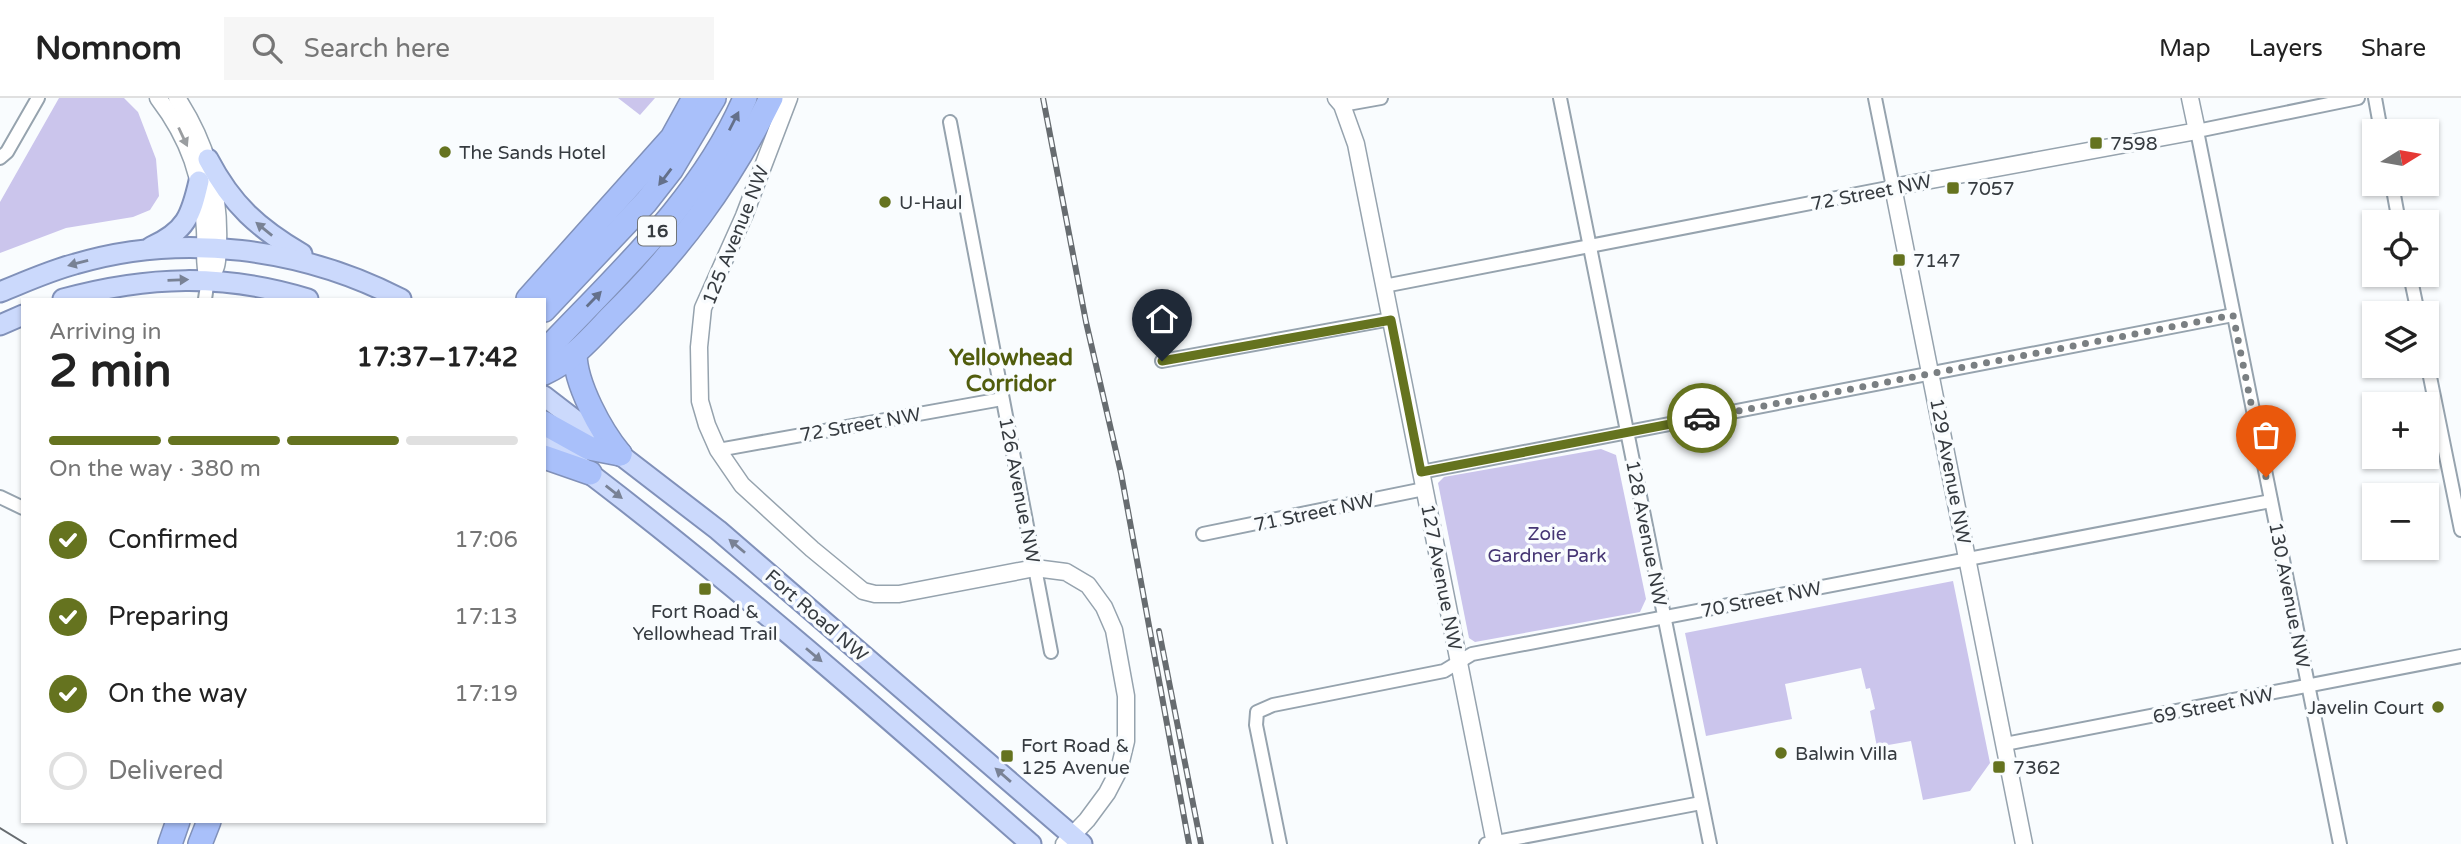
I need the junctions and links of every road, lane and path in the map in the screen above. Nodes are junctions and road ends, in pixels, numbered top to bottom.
1 (38, 98) edge
2 (158, 98) edge
3 (177, 98) edge
4 (694, 98) edge
5 (714, 98) edge
6 (745, 98) edge
7 (771, 98) edge
8 (789, 98) edge
9 (1381, 98) edge
10 (1560, 98) edge
11 (1875, 98) edge
12 (2190, 98) edge
13 (2358, 98) edge
14 (2375, 98) edge
15 (1340, 100) edge
16 (2379, 119) edge
17 (950, 122) dead end
18 (2197, 131) junction
19 (0, 158) edge
20 (208, 159) junction
21 (199, 181) junction
22 (1893, 187) junction
23 (1590, 247) junction
24 (211, 249) junction
25 (145, 250) junction
26 (321, 266) junction
27 (208, 279) junction
28 (1384, 286) junction
29 (0, 292) edge
30 (68, 298) edge
31 (205, 298) edge
32 (304, 298) edge
33 (399, 298) edge
34 (530, 298) edge
35 (532, 298) edge
36 (2233, 315) junction
37 (21, 316) edge
38 (1391, 320) junction
39 (0, 325) edge
40 (546, 352) edge
41 (575, 354) junction
42 (1162, 361) dead end
43 (546, 372) edge
44 (1931, 372) junction
45 (2430, 378) edge
46 (546, 398) edge
47 (1002, 399) junction
48 (546, 423) edge
49 (1627, 433) junction
50 (546, 441) edge
51 (718, 450) junction
52 (620, 454) junction
53 (546, 458) edge
54 (590, 474) junction
55 (1423, 481) junction
56 (0, 497) edge
57 (2271, 501) junction
58 (21, 507) edge
59 (2461, 530) edge
60 (1203, 534) dead end
61 (1969, 558) junction
62 (1035, 568) junction
63 (1664, 618) junction
64 (1051, 652) dead end
65 (2461, 656) edge
66 (1459, 663) junction
67 (2308, 687) junction
68 (2005, 744) junction
69 (1701, 803) junction
70 (1073, 841) edge
71 (1031, 844) edge
72 (1280, 844) edge
73 (1492, 844) edge
74 (1710, 844) edge
75 (2024, 844) edge
76 (2340, 844) edge

1 - 19 street
2 -> 21 street
3 - 20 street
4 - 34 highway
5 -> 35 highway, 16
40 -> 6 highway, 16
7 - 41 highway
8 - 51 street, 125 Avenue NW
9 - 15 street
10 - 23 street, 128 Avenue NW
11 - 22 street, 129 Avenue NW
12 - 18 street, 130 Avenue NW
13 - 18 street, 72 Street NW
14 - 16 street
15 - 28 street, 127 Avenue NW
17 - 47 street, 126 Avenue NW
18 - 22 street, 72 Street NW
18 - 36 street, 130 Avenue NW
20 - 24 street
26 -> 20 main road
21 - 24 street
21 - 25 main road
22 - 23 street, 72 Street NW
22 - 44 street, 129 Avenue NW
23 - 28 street, 72 Street NW
23 - 49 street, 128 Avenue NW
24 - 25 main road
24 - 26 main road
24 - 27 street
25 -> 29 main road
26 - 33 main road
30 -> 27 main road
27 - 31 street
27 - 32 main road
28 - 38 street, 127 Avenue NW
36 - 44 street, 71 Street NW
36 - 57 street, 130 Avenue NW
37 - 39 main road
38 - 42 street
38 - 55 street, 127 Avenue NW
40 - 41 highway
41 - 43 highway
41 - 52 highway
44 - 49 street, 71 Street NW
44 - 61 street, 129 Avenue NW
45 - 59 street
46 - 52 main road, Fort Road NW
47 - 51 street, 72 Street NW
47 - 62 street, 126 Avenue NW
48 - 52 highway
49 - 55 street, 71 Street NW
49 - 63 street, 128 Avenue NW
50 - 54 main road, Fort Road NW
51 - 62 street, 125 Avenue NW
70 -> 52 main road, Fort Road NW
53 - 54 highway
54 -> 71 main road, Fort Road NW
55 - 60 street, 71 Street NW
55 - 66 street, 127 Avenue NW
56 - 58 street
57 - 61 street, 70 Street NW
57 - 67 street, 130 Avenue NW
61 - 63 street, 70 Street NW
61 - 68 street, 129 Avenue NW
62 - 64 street, 126 Avenue NW
62 - 70 street
63 - 66 street, 70 Street NW
63 - 69 street, 128 Avenue NW
65 - 67 street, 69 Street NW
66 - 72 street, 70 Street NW
66 - 73 street, 127 Avenue NW
67 - 68 street, 69 Street NW
67 - 76 street, 130 Avenue NW
68 - 75 street, 129 Avenue NW
69 - 73 street
69 - 74 street, 128 Avenue NW

